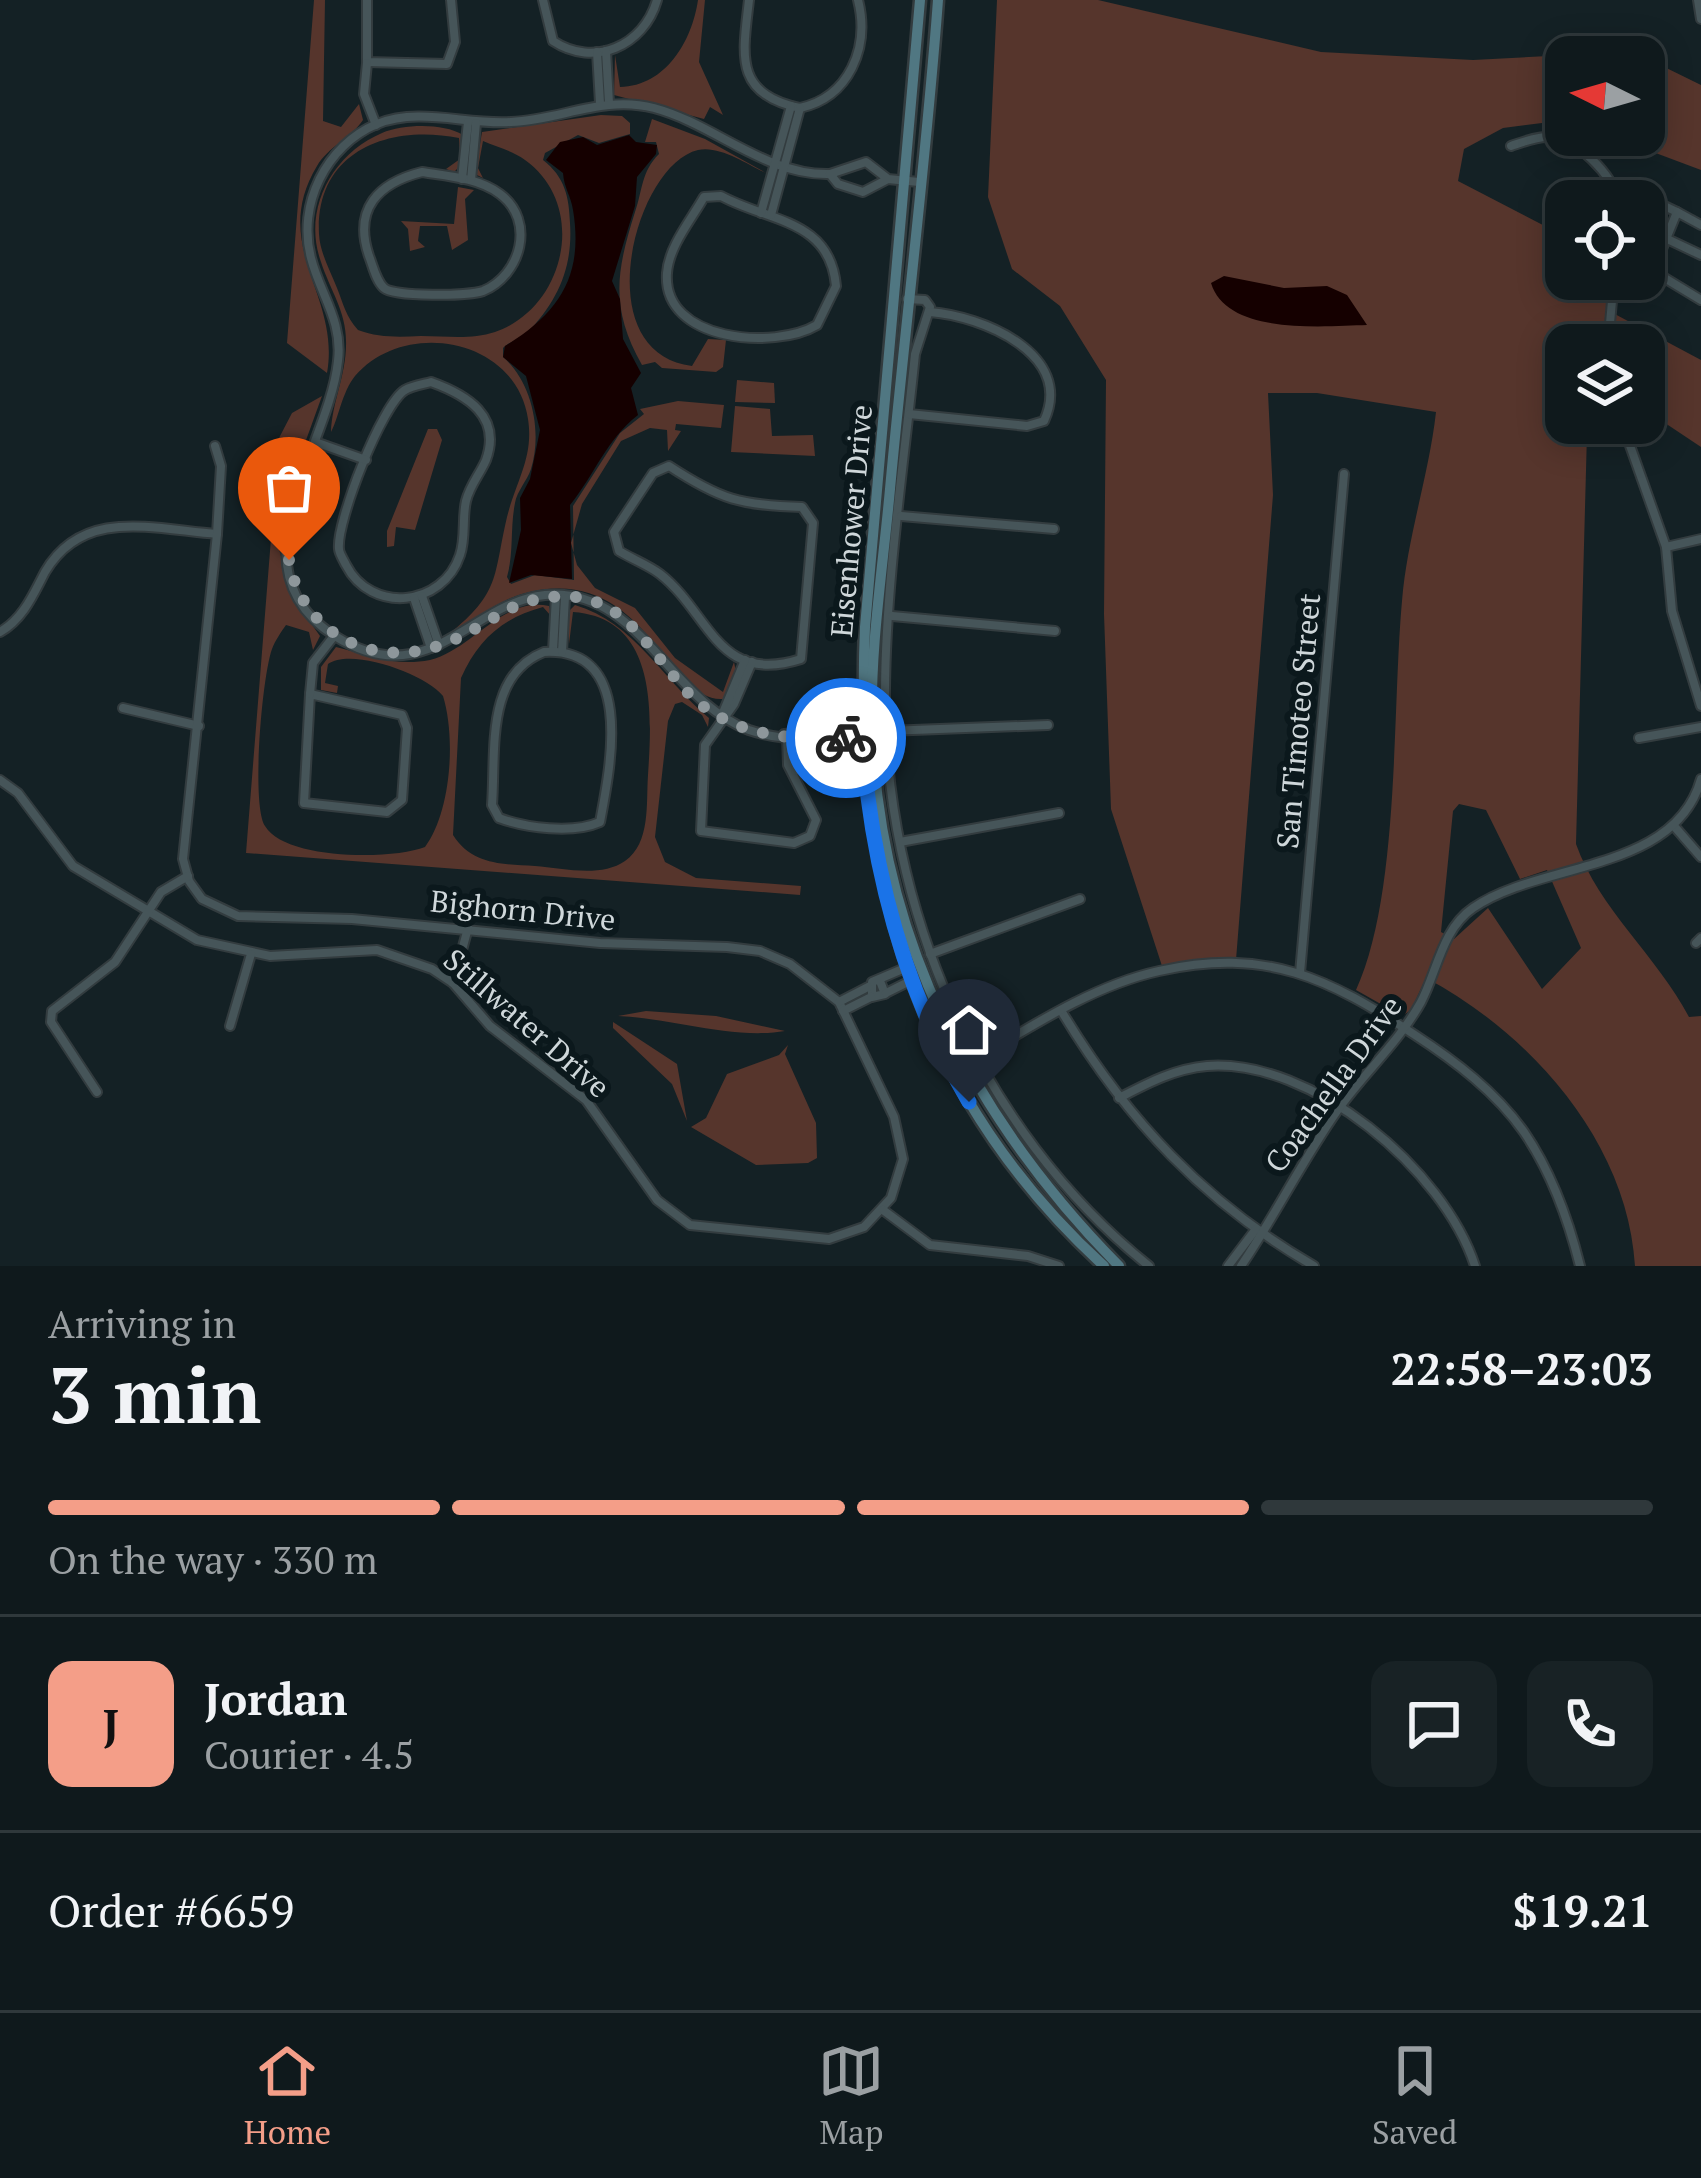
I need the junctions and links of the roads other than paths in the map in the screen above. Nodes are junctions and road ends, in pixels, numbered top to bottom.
1 (368, 0) edge
2 (451, 0) edge
3 (543, 0) edge
4 (657, 0) edge
5 (749, 0) edge
6 (858, 0) edge
7 (920, 0) edge
8 (938, 0) edge
9 (1698, 0) edge
10 (1701, 20) edge
11 (602, 52) junction
12 (367, 62) junction
13 (604, 103) junction
14 (795, 107) junction
15 (472, 123) junction
16 (376, 125) junction
17 (1511, 146) dead end
18 (781, 164) junction
19 (852, 165) junction
20 (828, 174) junction
21 (467, 179) junction
22 (888, 179) junction
23 (904, 180) junction
24 (1609, 180) edge
25 (920, 182) junction
26 (850, 186) junction
27 (1665, 206) edge
28 (1678, 212) junction
29 (766, 214) junction
30 (1701, 225) edge
31 (1666, 235) junction
32 (1701, 255) edge
33 (907, 299) junction
34 (1701, 300) edge
35 (930, 312) junction
36 (909, 414) junction
37 (315, 442) junction
38 (1629, 444) edge
39 (215, 446) dead end
40 (366, 460) junction
41 (1344, 474) dead end
42 (901, 515) junction
43 (1054, 529) dead end
44 (217, 534) junction
45 (1701, 539) edge
46 (1666, 547) junction
47 (561, 596) junction
48 (418, 597) junction
49 (892, 616) junction
50 (1055, 631) dead end
51 (0, 632) edge
52 (334, 636) junction
53 (435, 647) junction
54 (557, 652) junction
55 (748, 661) junction
56 (1698, 677) edge
57 (310, 694) junction
58 (1701, 706) edge
59 (123, 708) dead end
60 (722, 716) junction
61 (1048, 725) dead end
62 (199, 726) junction
63 (1701, 727) edge
64 (887, 731) junction
65 (867, 732) junction
66 (789, 736) junction
67 (1640, 738) dead end
68 (0, 780) edge
69 (1700, 784) edge
70 (1059, 813) dead end
71 (1674, 826) junction
72 (900, 842) junction
73 (1701, 857) edge
74 (188, 879) junction
75 (1079, 899) dead end
76 (146, 913) junction
77 (468, 928) junction
78 (251, 954) junction
79 (930, 954) junction
80 (1300, 973) junction
81 (908, 975) junction
82 (880, 981) junction
83 (453, 983) junction
84 (870, 992) junction
85 (885, 994) junction
86 (841, 1007) junction
87 (1062, 1012) junction
88 (230, 1026) dead end
89 (1404, 1028) junction
90 (978, 1058) junction
91 (97, 1093) dead end
92 (1119, 1098) junction
93 (1339, 1109) junction
94 (883, 1210) junction
95 (1257, 1232) junction
96 (1059, 1266) edge
97 (1104, 1266) edge
98 (1119, 1266) edge
99 (1149, 1266) edge
100 (1228, 1266) edge
101 (1241, 1266) edge
102 (1314, 1266) edge
103 (1475, 1266) edge
104 (1580, 1266) edge

1 - 12 street
2 - 12 street
3 - 11 street
4 - 11 street
5 - 14 street
6 - 14 street
7 - 23 main road, Eisenhower Drive
8 - 25 main road, Eisenhower Drive
9 - 10 street
11 - 13 street
12 - 16 street
13 - 15 street
13 - 18 street
14 - 18 street
15 - 16 street
15 - 21 street
16 - 37 street
17 - 24 street
18 - 20 street
18 - 29 street
19 - 20 street
19 - 22 street
19 - 26 street
20 - 26 street
21 - 21 street
22 - 23 street
22 - 26 street
23 - 25 street
23 - 65 main road, Eisenhower Drive
25 - 33 main road, Eisenhower Drive
27 - 28 street
28 - 30 street
28 - 31 street
29 - 29 street
31 - 32 street
31 - 34 street
33 - 35 street
33 - 65 main road, Eisenhower Drive
35 - 36 street, Eisenhower Drive
35 - 36 street
36 - 42 street, Eisenhower Drive
37 - 40 street
37 - 52 street
38 - 46 street
39 - 44 street
40 - 48 street
40 - 48 street
41 - 80 street, San Timoteo Street
42 - 43 street
42 - 49 street, Eisenhower Drive
44 - 51 street
44 - 62 street
45 - 46 street
46 - 56 street
47 - 53 street
47 - 54 street
47 - 60 street
48 - 53 street
49 - 50 street
49 - 64 street, Eisenhower Drive
52 - 53 street
52 - 57 street
54 - 54 street
55 - 55 street
55 - 60 street
56 - 58 street
57 - 57 street
59 - 62 street
60 - 66 street
60 - 66 street
61 - 64 street
62 - 74 street
63 - 67 street
64 - 72 street, Eisenhower Drive
65 - 66 street
65 - 81 main road, Eisenhower Drive
65 - 98 main road, Eisenhower Drive
68 - 76 street, Stillwater Drive
69 - 71 street
70 - 72 street
71 - 73 street
71 - 89 street, Coachella Drive
72 - 79 street, Eisenhower Drive
74 - 76 street
74 - 77 street, Bighorn Drive
75 - 79 street
76 - 78 street, Stillwater Drive
76 - 91 street
77 - 83 street
77 - 86 street, Bighorn Drive
78 - 83 street, Stillwater Drive
78 - 88 street
79 - 90 street, Eisenhower Drive
80 - 87 street
80 - 89 street
81 - 82 street
81 - 85 street
81 - 97 main road, Eisenhower Drive
82 - 84 street
82 - 85 street
83 - 94 street, Stillwater Drive
84 - 85 street
84 - 86 street
86 - 94 street
87 - 90 street
87 - 92 street
89 - 93 street, Coachella Drive
89 - 104 street
90 - 99 street, Eisenhower Drive
92 - 93 street
92 - 95 street
93 - 95 street, Coachella Drive
93 - 103 street
94 - 96 street
95 - 100 street, Coachella Drive
95 - 101 street, Coachella Drive
95 - 102 street

